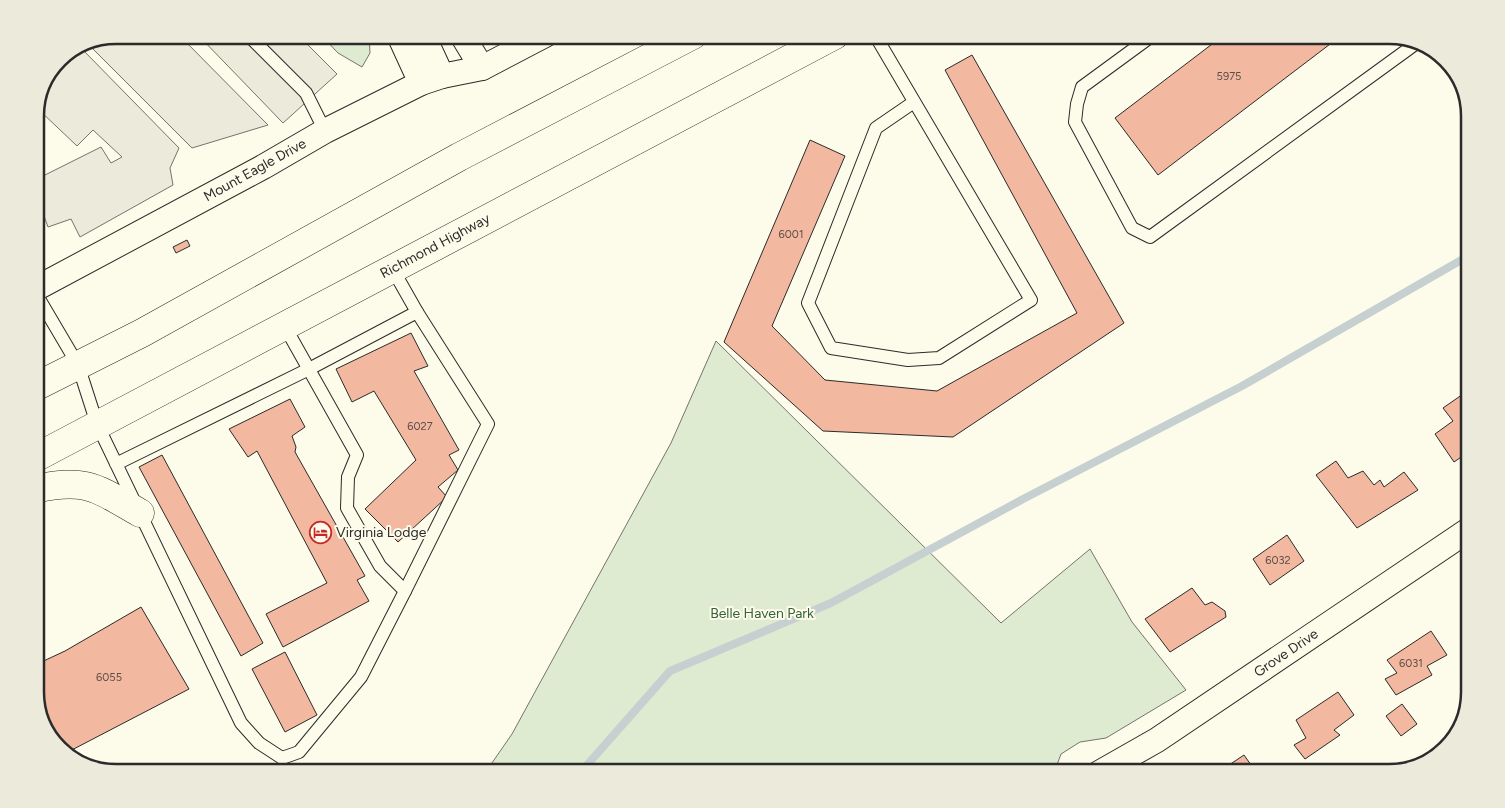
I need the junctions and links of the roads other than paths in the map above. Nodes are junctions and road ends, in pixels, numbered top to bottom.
1 (257, 44) edge
2 (406, 44) edge
3 (424, 44) edge
4 (467, 44) edge
5 (528, 44) edge
6 (676, 44) edge
7 (818, 44) edge
8 (880, 44) edge
9 (1142, 44) edge
10 (1411, 47) edge
11 (482, 68) junction
12 (431, 79) junction
13 (914, 102) junction
14 (325, 131) junction
15 (392, 268) junction
16 (44, 286) edge
17 (44, 306) edge
18 (417, 312) junction
19 (284, 326) junction
20 (78, 365) junction
21 (309, 369) junction
22 (44, 382) edge
23 (97, 424) junction
24 (44, 453) edge
25 (116, 464) junction
26 (44, 487) edge
27 (140, 513) junction
28 (1461, 535) edge
29 (406, 591) junction
30 (1115, 764) edge

1 - 14 lane
2 - 12 street
3 - 12 street
4 - 11 street
5 - 11 street, Mount Eagle Drive
6 - 20 highway
7 - 15 highway, Richmond Highway
8 - 13 lane
9 - 10 lane
11 - 12 street, Mount Eagle Drive
12 - 14 street, Mount Eagle Drive
13 - 13 lane
14 - 16 street, Mount Eagle Drive
15 - 18 lane
15 - 19 highway, Richmond Highway
17 - 20 lane
18 - 21 lane
18 - 29 lane
19 - 21 lane
19 - 23 highway, Richmond Highway
20 - 22 highway
20 - 23 lane
21 - 25 lane
21 - 29 lane
23 - 24 highway, Richmond Highway
23 - 25 lane
25 - 27 lane
26 - 27 highway
27 - 29 lane
28 - 30 street, Grove Drive

